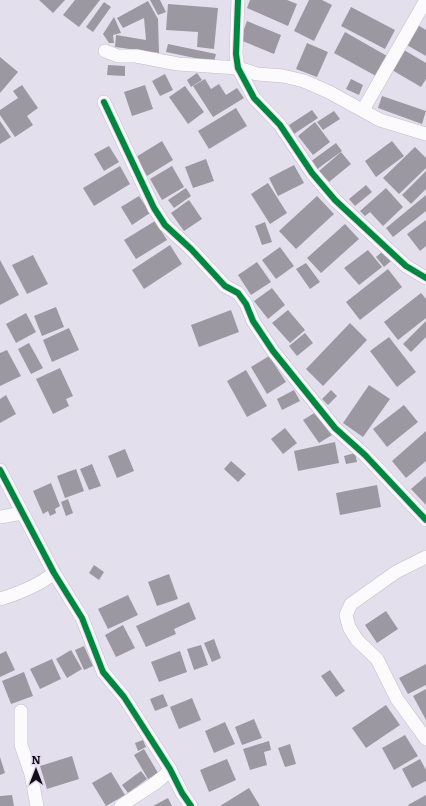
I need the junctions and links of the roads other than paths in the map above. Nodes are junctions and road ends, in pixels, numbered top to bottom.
1 (238, 0) edge
2 (426, 0) edge
3 (105, 51) dead end
4 (238, 68) junction
5 (258, 74) junction
6 (246, 85) junction
7 (104, 102) dead end
8 (363, 110) junction
9 (426, 134) edge
10 (426, 278) edge
11 (0, 470) edge
12 (21, 511) junction
13 (0, 517) edge
14 (426, 520) edge
15 (426, 557) edge
16 (54, 573) junction
17 (0, 599) edge
18 (21, 710) dead end
19 (426, 739) edge
20 (170, 768) junction
21 (37, 806) edge
22 (121, 806) edge
23 (191, 806) edge

1 - 4 street
2 - 8 street
3 - 4 street
4 - 5 street
4 - 6 street
5 - 6 street
5 - 8 street
6 - 10 street
7 - 14 street
8 - 9 street
11 - 12 street
12 - 13 street
12 - 16 street
15 - 19 street
16 - 17 street
16 - 20 street
18 - 21 street
20 - 22 street
20 - 23 street

